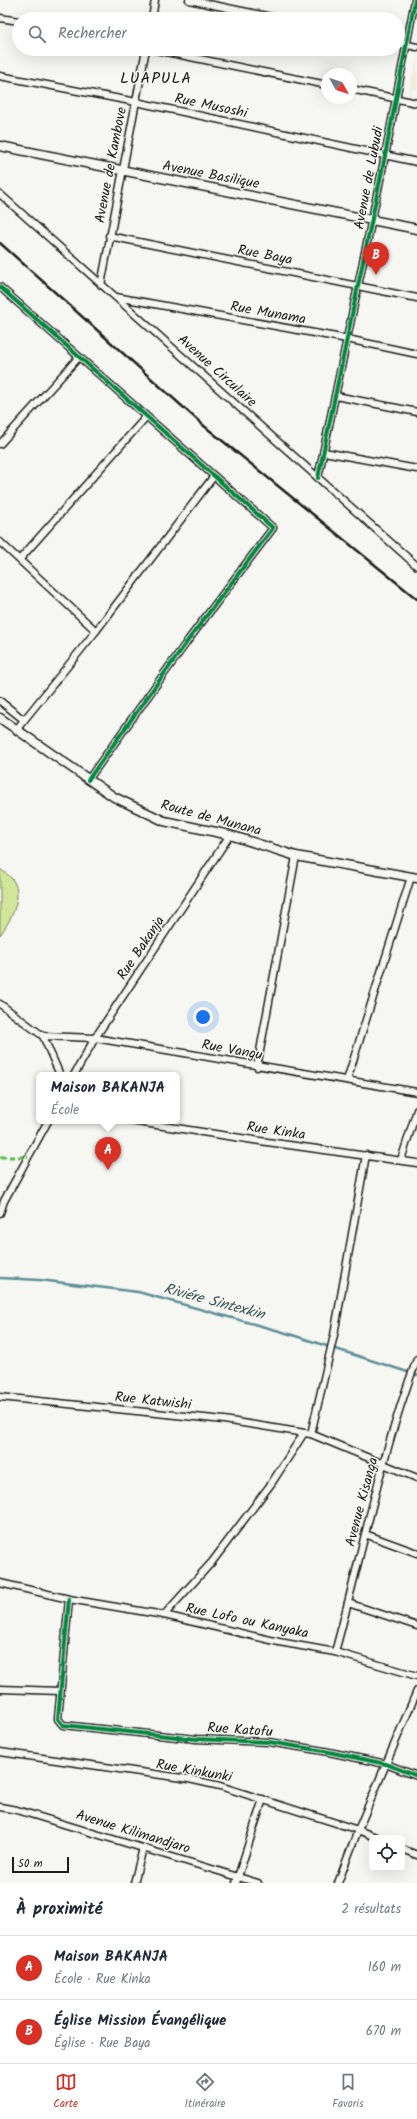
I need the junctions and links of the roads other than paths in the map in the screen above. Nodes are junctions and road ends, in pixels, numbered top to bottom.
1 (156, 0) edge
2 (189, 0) edge
3 (415, 0) edge
4 (153, 12) edge
5 (247, 12) edge
6 (0, 18) edge
7 (12, 21) edge
8 (405, 44) edge
9 (408, 45) junction
10 (417, 47) edge
11 (145, 56) edge
12 (186, 56) edge
13 (0, 76) edge
14 (321, 83) edge
15 (357, 90) edge
16 (396, 98) junction
17 (136, 102) junction
18 (417, 103) edge
19 (0, 146) edge
20 (385, 156) junction
21 (417, 162) edge
22 (121, 171) junction
23 (0, 194) edge
24 (372, 220) junction
25 (417, 229) edge
26 (109, 236) junction
27 (101, 285) junction
28 (359, 286) junction
29 (0, 287) edge
30 (115, 297) junction
31 (417, 298) edge
32 (347, 339) junction
33 (417, 354) edge
34 (79, 357) junction
35 (336, 396) junction
36 (417, 412) edge
37 (146, 417) junction
38 (1, 442) edge
39 (324, 452) junction
40 (417, 469) edge
41 (214, 476) junction
42 (318, 478) junction
43 (0, 542) edge
44 (20, 559) junction
45 (417, 566) edge
46 (96, 631) junction
47 (0, 701) edge
48 (0, 718) edge
49 (24, 720) junction
50 (16, 730) junction
51 (88, 780) junction
52 (230, 835) junction
53 (296, 856) junction
54 (414, 877) edge
55 (0, 1004) edge
56 (43, 1036) junction
57 (95, 1038) junction
58 (256, 1067) junction
59 (59, 1072) edge
60 (76, 1072) edge
61 (347, 1080) junction
62 (417, 1092) edge
63 (417, 1110) edge
64 (46, 1124) edge
65 (149, 1124) edge
66 (366, 1155) junction
67 (401, 1160) junction
68 (417, 1163) edge
69 (0, 1213) edge
70 (417, 1359) edge
71 (0, 1397) edge
72 (304, 1433) junction
73 (311, 1434) junction
74 (384, 1464) junction
75 (417, 1478) edge
76 (365, 1534) junction
77 (417, 1553) edge
78 (0, 1584) edge
79 (69, 1599) junction
80 (348, 1603) junction
81 (164, 1615) junction
82 (417, 1626) edge
83 (335, 1652) junction
84 (417, 1676) edge
85 (0, 1689) edge
86 (60, 1691) junction
87 (417, 1691) edge
88 (414, 1709) edge
89 (0, 1752) edge
90 (386, 1764) junction
91 (417, 1776) edge
92 (263, 1799) junction
93 (0, 1807) edge
94 (358, 1830) junction
95 (370, 1835) edge
96 (143, 1848) junction
97 (405, 1850) edge
98 (417, 1855) edge
99 (236, 1880) edge
100 (134, 1883) edge
101 (258, 1883) edge
102 (338, 1883) edge

1 - 4 street
2 - 5 street
3 - 9 street, Avenue de Lubudi
6 - 7 street
8 - 9 street
9 - 10 street
9 - 16 street, Avenue de Lubudi
11 - 17 street, Avenue de Kambove
12 - 14 street
13 - 17 street, Rue Musoshi
15 - 16 street
16 - 18 street
16 - 20 street, Avenue de Lubudi
17 - 20 street, Rue Musoshi
17 - 22 street, Avenue de Kambove
19 - 22 main road, Avenue Basilique
20 - 21 street, Rue Musoshi
20 - 24 street, Avenue de Lubudi
22 - 24 main road, Avenue Basilique
22 - 26 street, Avenue de Kambove
23 - 27 street, Avenue Circulaire
24 - 25 main road, Avenue Basilique
24 - 28 street, Avenue de Lubudi
26 - 27 street, Avenue de Kambove
26 - 28 street, Rue Baya
27 - 30 street, Avenue Circulaire
28 - 31 street, Rue Baya
28 - 32 street, Avenue de Lubudi
29 - 34 street
30 - 32 street, Rue Munama
30 - 42 street, Avenue Circulaire
32 - 33 street, Rue Munama
32 - 35 street, Avenue de Lubudi
34 - 37 street
34 - 38 street
35 - 36 street
35 - 39 street, Avenue de Lubudi
37 - 41 street
37 - 44 street
39 - 40 street
39 - 42 street, Avenue de Lubudi
41 - 46 street
41 - 51 street
42 - 45 street, Avenue Circulaire
43 - 44 street
44 - 46 street
46 - 49 street
47 - 49 street
48 - 50 main road, Route de Munana
49 - 50 street
50 - 51 main road, Route de Munana
51 - 52 main road, Route de Munana
52 - 53 main road, Route de Munana
52 - 57 street, Rue Bakanja
53 - 54 main road, Route de Munana
53 - 58 street
54 - 61 street
55 - 56 street
56 - 57 street, Rue Vangu
56 - 59 street
57 - 58 street, Rue Vangu
57 - 60 street, Rue Bakanja
58 - 61 street, Rue Vangu
61 - 62 street, Rue Vangu
63 - 67 street
64 - 69 street
65 - 66 street, Rue Kinka
66 - 67 street, Rue Kinka
66 - 73 street
67 - 68 street, Rue Kinka
70 - 74 street, Avenue Kisanga
71 - 72 street, Rue Katwishi
72 - 73 street, Rue Katwishi
72 - 81 street
73 - 74 street, Rue Katwishi
74 - 75 street, Rue Katwishi
74 - 76 street, Avenue Kisanga
76 - 77 street
76 - 80 street, Avenue Kisanga
78 - 79 street, Rue Lofo ou Kanyaka
79 - 81 street, Rue Lofo ou Kanyaka
79 - 86 street
80 - 82 street
80 - 83 street, Avenue Kisanga
81 - 83 street, Rue Lofo ou Kanyaka
83 - 84 street, Rue Lofo ou Kanyaka
85 - 86 street
86 - 90 street, Rue Katofu
87 - 88 street
88 - 90 street
89 - 92 street, Rue Kinkunki
90 - 91 street, Rue Katofu
90 - 94 street
92 - 94 street, Rue Kinkunki
92 - 99 street
93 - 96 street, Avenue Kilimandjaro
94 - 95 street, Rue Kinkunki
94 - 102 street
96 - 99 street, Avenue Kilimandjaro
96 - 100 street
97 - 98 street
99 - 101 street, Avenue Kilimandjaro

